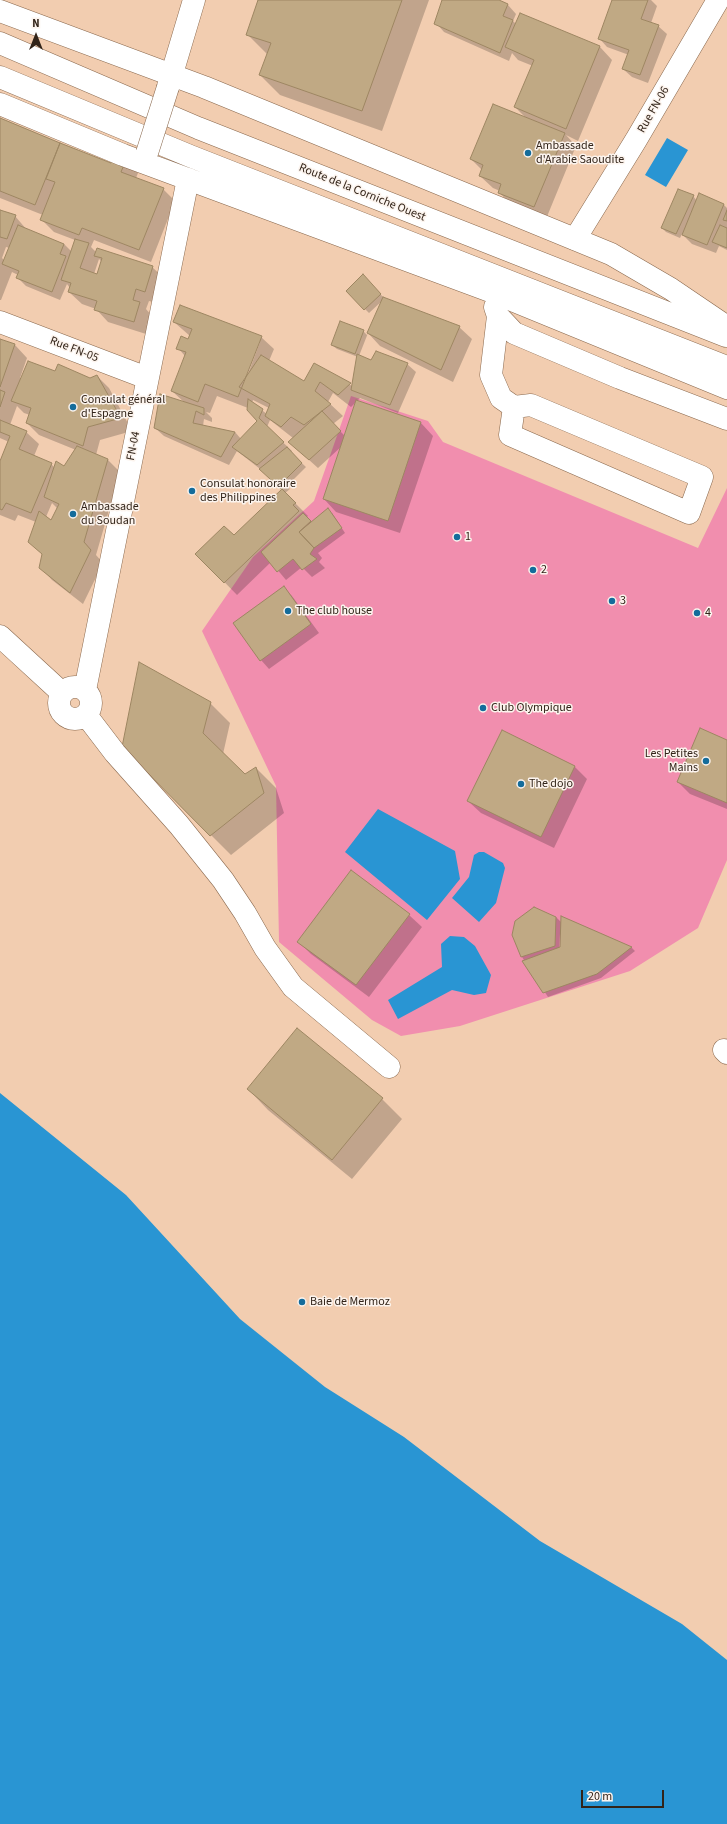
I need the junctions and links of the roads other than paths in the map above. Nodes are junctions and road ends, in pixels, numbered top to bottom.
1 (194, 0) edge
2 (718, 0) edge
3 (0, 11) edge
4 (0, 43) edge
5 (0, 77) edge
6 (171, 81) junction
7 (0, 104) edge
8 (145, 157) junction
9 (188, 178) junction
10 (574, 239) junction
11 (490, 291) junction
12 (498, 316) junction
13 (0, 322) edge
14 (727, 327) edge
15 (727, 337) edge
16 (727, 367) edge
17 (148, 378) junction
18 (727, 388) edge
19 (514, 407) junction
20 (727, 419) edge
21 (0, 636) edge
22 (85, 690) junction
23 (62, 693) junction
24 (86, 715) junction
25 (389, 1067) dead end

1 - 6 main road
2 - 10 main road, Rue FN-06
3 - 6 main road
4 - 15 main road, Route de la Corniche Ouest
5 - 16 main road
6 - 8 main road, bridge
6 - 10 main road
7 - 8 main road
8 - 9 main road
9 - 11 main road
9 - 17 main road, FN-04
10 - 14 main road
11 - 12 main road
11 - 18 main road
12 - 19 main road
12 - 20 main road
13 - 17 main road, Rue FN-05
17 - 22 main road, FN-04
19 - 19 main road
21 - 23 main road
22 - 23 main road
22 - 24 main road
23 - 24 main road
24 - 25 main road

